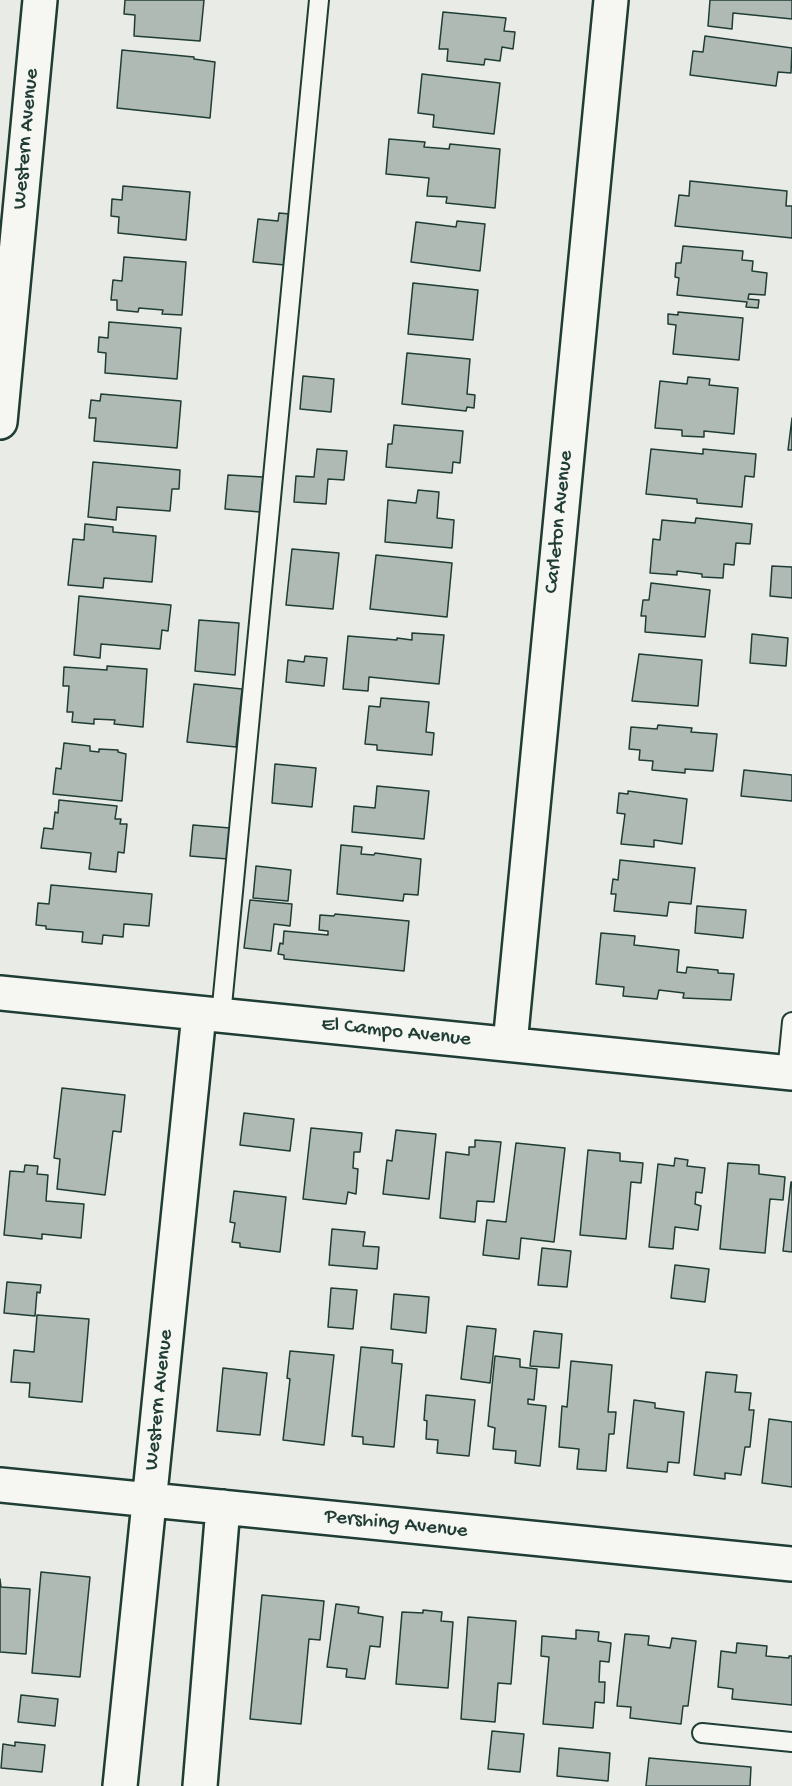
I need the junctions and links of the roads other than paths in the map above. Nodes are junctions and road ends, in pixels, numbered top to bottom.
1 (40, 0) edge
2 (319, 0) edge
3 (611, 0) edge
4 (0, 422) edge
5 (0, 993) edge
6 (210, 1015) junction
7 (792, 1022) edge
8 (510, 1044) junction
9 (790, 1073) edge
10 (0, 1485) edge
11 (150, 1500) junction
12 (223, 1508) junction
13 (792, 1564) edge
14 (702, 1733) dead end
15 (792, 1742) edge
16 (120, 1786) edge
17 (200, 1786) edge

1 - 4 street, Western Avenue
2 - 6 lane
3 - 8 street, Carleton Avenue
5 - 6 street, El Campo Avenue
6 - 8 street, El Campo Avenue
6 - 11 street, Western Avenue
7 - 9 lane
8 - 9 street, El Campo Avenue
10 - 11 street, Pershing Avenue
11 - 12 street, Pershing Avenue
11 - 16 street, Western Avenue
12 - 13 street, Pershing Avenue
12 - 17 street
14 - 15 lane

